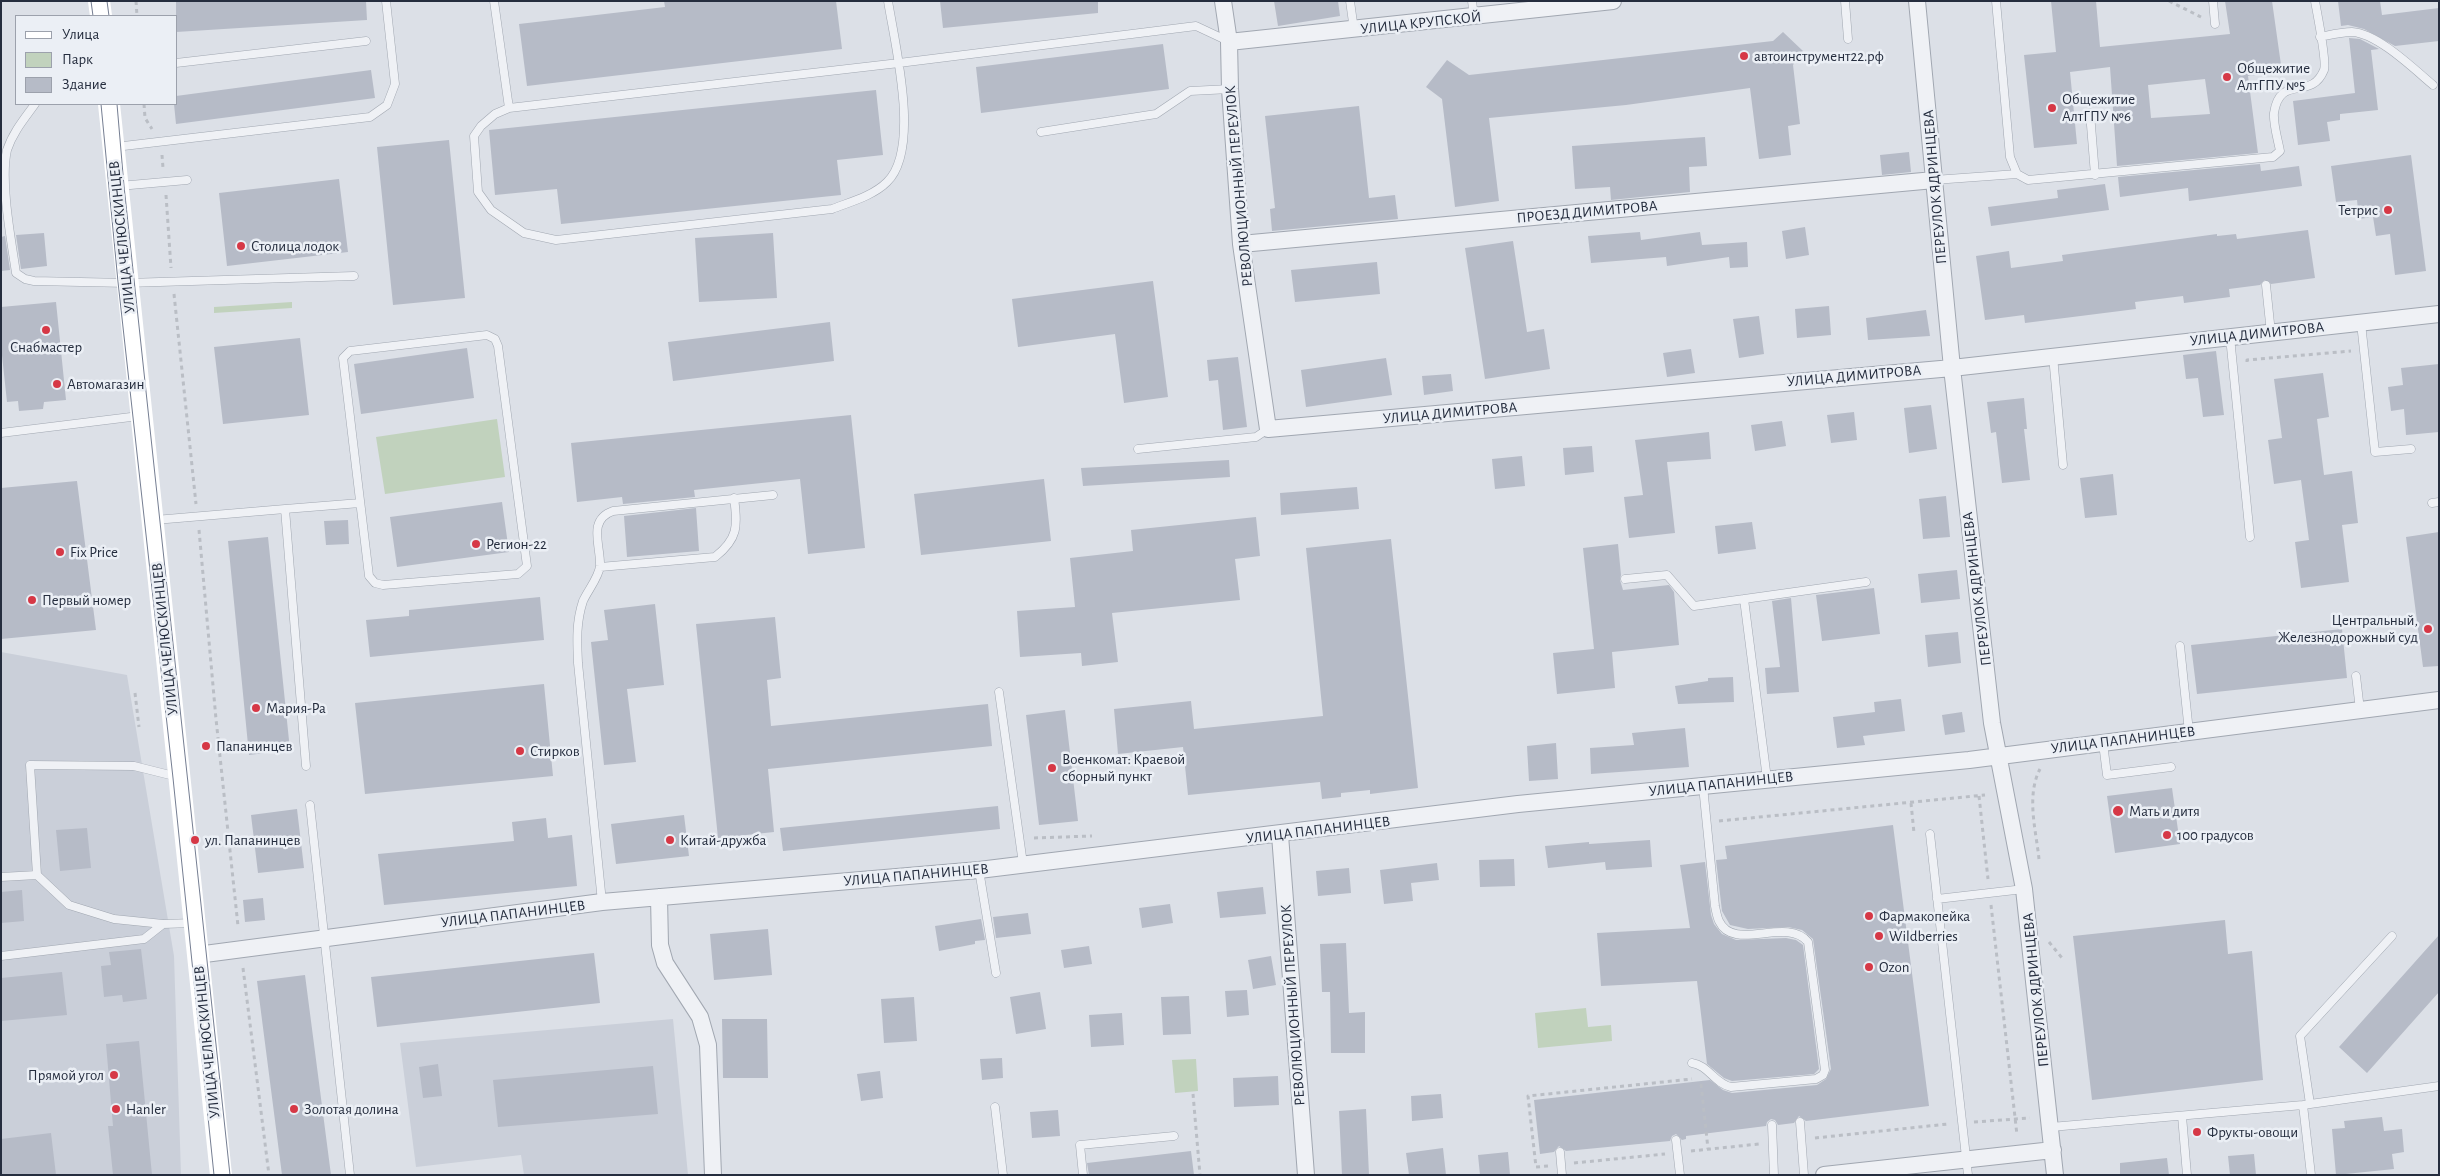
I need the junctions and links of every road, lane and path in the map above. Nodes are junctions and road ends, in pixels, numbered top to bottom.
1 (136, 1) edge
2 (386, 1) edge
3 (494, 1) edge
4 (888, 1) edge
5 (1222, 1) edge
6 (1350, 1) edge
7 (1613, 1) edge
8 (1845, 1) edge
9 (1917, 1) edge
10 (1996, 1) edge
11 (2169, 1) edge
12 (2213, 1) edge
13 (2315, 1) edge
14 (1473, 9) edge
15 (137, 15) edge
16 (2215, 24) joint
17 (1354, 30) junction
18 (2320, 37) junction
19 (1848, 39) dead end
20 (366, 41) dead end
21 (1229, 42) junction
22 (178, 63) edge
23 (899, 64) junction
24 (2433, 85) dead end
25 (1230, 89) junction
26 (34, 105) edge
27 (109, 105) edge
28 (144, 105) edge
29 (509, 108) junction
30 (2090, 113) dead end
31 (1041, 132) dead end
32 (161, 142) junction
33 (112, 147) junction
34 (2017, 174) junction
35 (2095, 175) junction
36 (187, 180) dead end
37 (1934, 180) junction
38 (165, 182) junction
39 (117, 186) junction
40 (1241, 244) junction
41 (354, 276) dead end
42 (172, 280) junction
43 (127, 283) junction
44 (2266, 285) dead end
45 (2439, 314) edge
46 (2361, 323) junction
47 (2271, 333) junction
48 (2230, 337) junction
49 (2364, 350) junction
50 (2053, 356) junction
51 (2247, 365) dead end
52 (1952, 368) junction
53 (141, 416) junction
54 (1268, 429) junction
55 (1, 433) edge
56 (2411, 448) dead end
57 (1138, 449) dead end
58 (2063, 465) dead end
59 (773, 495) dead end
60 (734, 498) junction
61 (360, 503) junction
62 (285, 510) junction
63 (198, 517) junction
64 (152, 520) junction
65 (2250, 537) dead end
66 (600, 567) junction
67 (1625, 579) dead end
68 (1866, 582) dead end
69 (1744, 599) junction
70 (2180, 646) dead end
71 (2356, 676) dead end
72 (999, 692) dead end
73 (135, 693) dead end
74 (2439, 700) edge
75 (2360, 710) junction
76 (139, 727) dead end
77 (2189, 732) junction
78 (2103, 743) junction
79 (1999, 755) junction
80 (306, 766) dead end
81 (2171, 767) dead end
82 (180, 777) junction
83 (1767, 779) junction
84 (1704, 786) junction
85 (1985, 795) dead end
86 (1979, 796) junction
87 (310, 805) dead end
88 (1706, 822) junction
89 (1930, 834) dead end
90 (1280, 835) junction
91 (1023, 864) junction
92 (979, 870) junction
93 (37, 875) junction
94 (1, 877) edge
95 (2024, 889) junction
96 (1990, 893) junction
97 (659, 897) junction
98 (1937, 899) junction
99 (602, 902) junction
100 (194, 922) junction
101 (163, 924) junction
102 (238, 926) dead end
103 (2392, 936) dead end
104 (324, 938) junction
105 (2049, 942) dead end
106 (198, 954) junction
107 (1, 956) edge
108 (2062, 958) dead end
109 (242, 964) dead end
110 (996, 973) dead end
111 (1692, 1063) dead end
112 (2439, 1086) edge
113 (1193, 1094) dead end
114 (2306, 1104) junction
115 (995, 1107) dead end
116 (2182, 1116) junction
117 (2016, 1119) junction
118 (1800, 1122) dead end
119 (2051, 1122) junction
120 (1962, 1123) junction
121 (1772, 1125) dead end
122 (1174, 1136) dead end
123 (1802, 1139) junction
124 (1676, 1140) dead end
125 (1773, 1142) junction
126 (1708, 1149) junction
127 (2054, 1150) junction
128 (1560, 1152) dead end
129 (1677, 1152) junction
130 (1561, 1164) junction
131 (1967, 1167) edge
132 (221, 1175) edge
133 (269, 1175) edge
134 (350, 1175) edge
135 (713, 1175) edge
136 (1003, 1175) edge
137 (1083, 1175) edge
138 (1200, 1175) edge
139 (1306, 1175) edge
140 (1562, 1175) edge
141 (1680, 1175) edge
142 (1774, 1175) edge
143 (1804, 1175) edge
144 (1824, 1175) edge
145 (2056, 1175) edge
146 (2187, 1175) edge
147 (2310, 1175) edge

1 - 15 path
2 - 32 lane
3 - 29 lane
4 - 23 lane
5 - 21 street, РЕВОЛЮЦИОННЫЙ ПЕРЕУЛОК
6 - 17 lane
7 - 14 street, УЛИЦА КРУПСКОЙ
8 - 19 lane
9 - 37 street, ПЕРЕУЛОК ЯДРИНЦЕВА
10 - 34 lane
11 - 16 path
12 - 16 lane
13 - 18 lane
14 - 17 street, УЛИЦА КРУПСКОЙ
17 - 21 street, УЛИЦА КРУПСКОЙ
18 - 24 lane
18 - 35 lane
20 - 22 lane
21 - 23 lane
21 - 25 street, РЕВОЛЮЦИОННЫЙ ПЕРЕУЛОК
23 - 29 lane
23 - 29 lane
25 - 31 lane
25 - 40 street, РЕВОЛЮЦИОННЫЙ ПЕРЕУЛОК
26 - 43 lane
27 - 33 main road, УЛИЦА ЧЕЛЮСКИНЦЕВ
28 - 32 path
30 - 35 lane
32 - 33 lane
32 - 38 path
33 - 39 main road, УЛИЦА ЧЕЛЮСКИНЦЕВ
34 - 35 lane
34 - 37 lane
36 - 38 lane
37 - 40 street, ПРОЕЗД ДИМИТРОВА
37 - 52 street, ПЕРЕУЛОК ЯДРИНЦЕВА
38 - 39 lane
38 - 42 path
39 - 43 main road, УЛИЦА ЧЕЛЮСКИНЦЕВ
40 - 54 street, РЕВОЛЮЦИОННЫЙ ПЕРЕУЛОК
41 - 42 lane
42 - 43 lane
42 - 63 path
43 - 53 main road, УЛИЦА ЧЕЛЮСКИНЦЕВ
44 - 47 lane
45 - 46 street, УЛИЦА ДИМИТРОВА
46 - 47 street, УЛИЦА ДИМИТРОВА
46 - 49 lane
47 - 48 street, УЛИЦА ДИМИТРОВА
48 - 50 street, УЛИЦА ДИМИТРОВА
48 - 65 lane
49 - 51 path
49 - 56 lane
50 - 52 street, УЛИЦА ДИМИТРОВА
50 - 58 lane
52 - 54 street, УЛИЦА ДИМИТРОВА
52 - 79 street, ПЕРЕУЛОК ЯДРИНЦЕВА
53 - 55 lane
53 - 64 main road, УЛИЦА ЧЕЛЮСКИНЦЕВ
54 - 57 lane
59 - 60 lane
60 - 66 lane
60 - 66 lane
61 - 61 lane
61 - 62 lane
62 - 63 lane
62 - 80 lane
63 - 64 lane
63 - 102 path
64 - 82 main road, УЛИЦА ЧЕЛЮСКИНЦЕВ
66 - 99 lane
67 - 69 lane
68 - 69 lane
69 - 83 lane
70 - 77 lane
71 - 75 lane
72 - 91 lane
73 - 76 path
74 - 75 street, УЛИЦА ПАПАНИНЦЕВ
75 - 77 street, УЛИЦА ПАПАНИНЦЕВ
77 - 78 street, УЛИЦА ПАПАНИНЦЕВ
78 - 79 street, УЛИЦА ПАПАНИНЦЕВ
78 - 81 lane
79 - 83 street, УЛИЦА ПАПАНИНЦЕВ
79 - 95 street, ПЕРЕУЛОК ЯДРИНЦЕВА
82 - 93 lane
82 - 100 main road, УЛИЦА ЧЕЛЮСКИНЦЕВ
83 - 84 street, УЛИЦА ПАПАНИНЦЕВ
84 - 88 lane
84 - 90 street, УЛИЦА ПАПАНИНЦЕВ
85 - 86 path
86 - 88 path
86 - 96 path
87 - 104 lane
88 - 111 lane
89 - 98 lane
90 - 91 street, УЛИЦА ПАПАНИНЦЕВ
90 - 139 street, РЕВОЛЮЦИОННЫЙ ПЕРЕУЛОК
91 - 92 street, УЛИЦА ПАПАНИНЦЕВ
92 - 97 street, УЛИЦА ПАПАНИНЦЕВ
92 - 110 lane
93 - 94 lane
93 - 101 lane
95 - 96 lane
95 - 119 street, ПЕРЕУЛОК ЯДРИНЦЕВА
96 - 98 lane
96 - 117 path
97 - 99 street, УЛИЦА ПАПАНИНЦЕВ
97 - 135 street
98 - 120 lane
99 - 104 street, УЛИЦА ПАПАНИНЦЕВ
100 - 101 lane
100 - 106 main road, УЛИЦА ЧЕЛЮСКИНЦЕВ
101 - 107 lane
103 - 114 lane
104 - 106 street, УЛИЦА ПАПАНИНЦЕВ
104 - 134 lane
105 - 108 path
106 - 132 main road, УЛИЦА ЧЕЛЮСКИНЦЕВ
109 - 133 path
112 - 114 lane
113 - 138 path
114 - 116 lane
114 - 147 lane
115 - 136 lane
116 - 119 lane
116 - 146 lane
117 - 119 path
117 - 120 path
118 - 123 lane
119 - 127 street, ПЕРЕУЛОК ЯДРИНЦЕВА
120 - 123 path
120 - 131 lane
121 - 125 lane
122 - 137 lane
123 - 143 lane
124 - 129 lane
125 - 126 path
125 - 142 lane
126 - 129 path
126 - 130 path
127 - 131 street
127 - 145 street, ПЕРЕУЛОК ЯДРИНЦЕВА
128 - 130 lane
129 - 130 path
129 - 141 lane
130 - 140 lane
131 - 144 street

